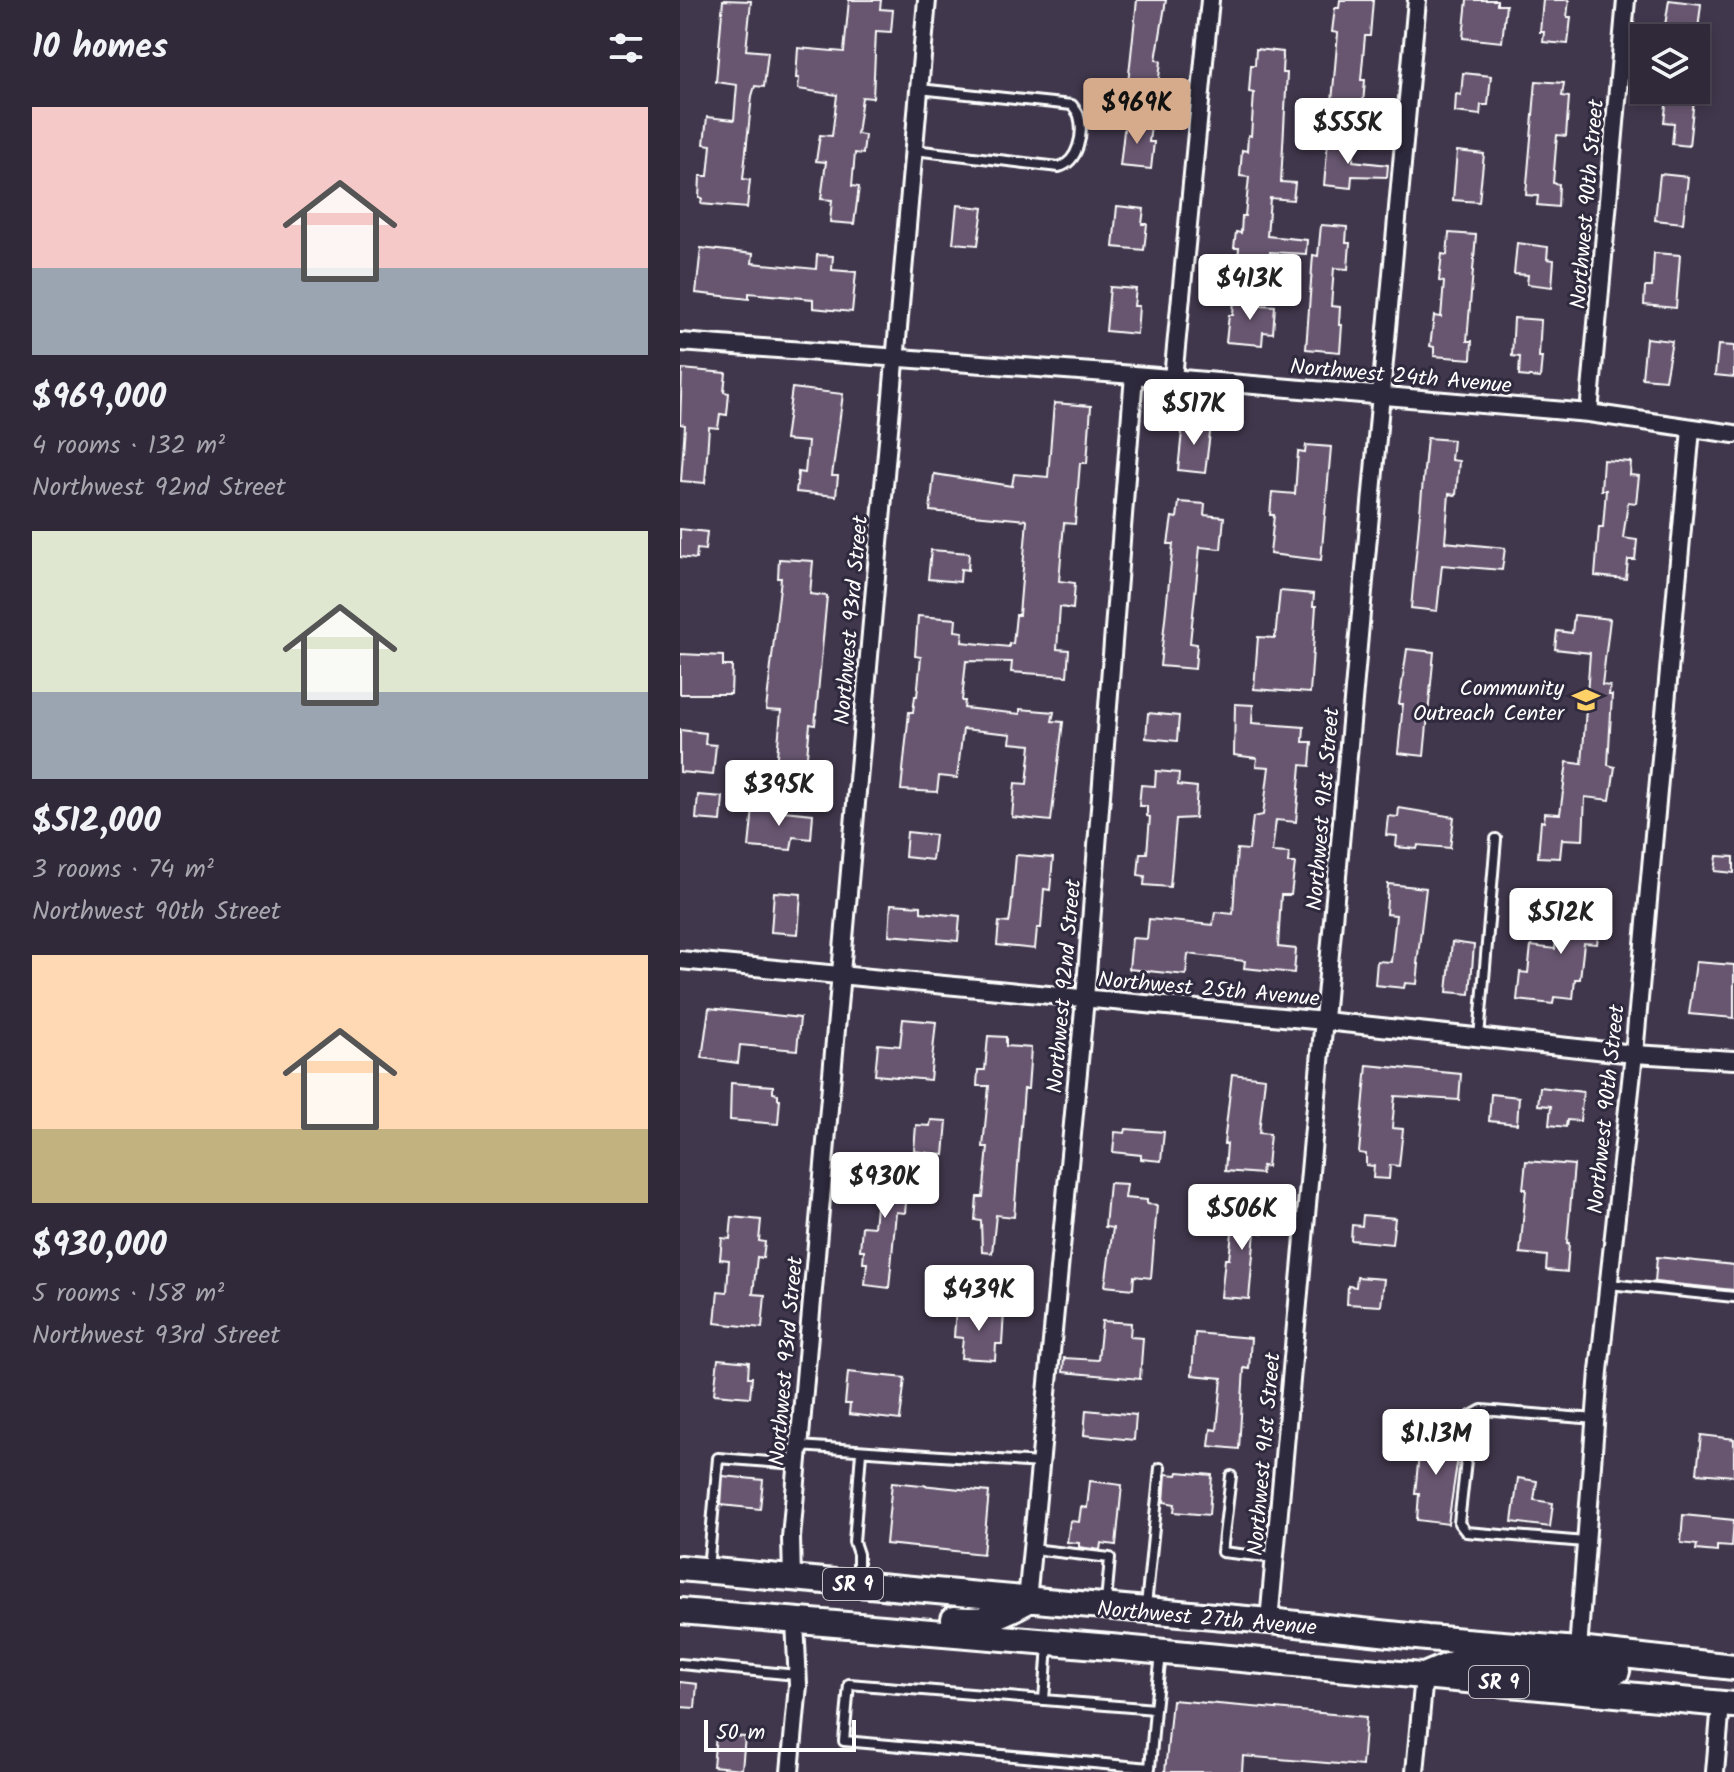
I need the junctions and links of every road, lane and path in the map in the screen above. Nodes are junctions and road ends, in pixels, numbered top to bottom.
1 (927, 0) edge
2 (1210, 0) edge
3 (1417, 0) edge
4 (1626, 0) edge
5 (918, 89) junction
6 (913, 150) junction
7 (680, 342) edge
8 (894, 358) junction
9 (1134, 375) junction
10 (1173, 378) junction
11 (1380, 396) junction
12 (1589, 413) junction
13 (1691, 429) junction
14 (1734, 434) edge
15 (1496, 839) dead end
16 (680, 960) edge
17 (842, 976) junction
18 (1085, 999) junction
19 (1325, 1021) junction
20 (1479, 1037) junction
21 (1634, 1054) junction
22 (1734, 1060) edge
23 (1609, 1284) junction
24 (1734, 1297) edge
25 (1596, 1419) junction
26 (799, 1446) junction
27 (861, 1452) junction
28 (1040, 1463) junction
29 (797, 1464) junction
30 (1160, 1468) dead end
31 (1231, 1476) dead end
32 (1586, 1542) junction
33 (1032, 1549) junction
34 (1275, 1558) junction
35 (680, 1568) edge
36 (707, 1571) junction
37 (792, 1579) junction
38 (680, 1585) edge
39 (858, 1585) junction
40 (1027, 1601) junction
41 (1105, 1607) junction
42 (680, 1611) edge
43 (1146, 1611) junction
44 (795, 1621) junction
45 (1269, 1621) junction
46 (1378, 1633) junction
47 (1048, 1642) junction
48 (1578, 1650) junction
49 (1161, 1651) junction
50 (1648, 1658) junction
51 (680, 1664) edge
52 (1734, 1667) edge
53 (797, 1675) junction
54 (1424, 1676) junction
55 (1044, 1700) junction
56 (1727, 1704) edge
57 (1155, 1709) junction
58 (790, 1772) edge
59 (1415, 1772) edge
60 (1715, 1772) edge

1 - 5 street, Northwest 93rd Street
2 - 10 street
3 - 11 street, Northwest 91st Street
4 - 12 street, Northwest 90th Street
5 - 6 street, Northwest 93rd Street
5 - 6 lane
6 - 8 street, Northwest 93rd Street
7 - 8 street, Northwest 24th Avenue
8 - 9 street, Northwest 24th Avenue
8 - 17 street, Northwest 93rd Street
9 - 10 street, Northwest 24th Avenue
9 - 18 street, Northwest 92nd Street
10 - 11 street, Northwest 24th Avenue
11 - 12 street, Northwest 24th Avenue
11 - 19 street, Northwest 91st Street
12 - 13 street, Northwest 24th Avenue
13 - 14 street, Northwest 24th Avenue
13 - 21 street, Northwest 90th Street
15 - 20 lane
16 - 17 street, Northwest 25th Avenue
17 - 18 street, Northwest 25th Avenue
17 - 26 street, Northwest 93rd Street
18 - 19 street, Northwest 25th Avenue
18 - 28 street, Northwest 92nd Street
19 - 20 street, Northwest 25th Avenue
19 - 34 street, Northwest 91st Street
20 - 21 street, Northwest 25th Avenue
21 - 22 street, Northwest 25th Avenue
21 - 23 street, Northwest 90th Street
23 - 24 lane
23 - 25 street, Northwest 90th Street
25 - 32 street, Northwest 90th Street
25 - 32 lane
26 - 27 lane
26 - 29 street, Northwest 93rd Street
27 - 28 lane
27 - 39 lane
28 - 33 street, Northwest 92nd Street
29 - 36 lane
29 - 37 street, Northwest 93rd Street
30 - 43 lane
31 - 34 lane
32 - 48 street, Northwest 90th Street
33 - 40 street, Northwest 92nd Street
33 - 41 lane
34 - 45 street, Northwest 91st Street
35 - 36 main road, Northwest 27th Avenue / SR 9
36 - 37 main road, Northwest 27th Avenue / SR 9
36 - 38 main road
37 - 39 main road, Northwest 27th Avenue / SR 9
39 - 40 main road, Northwest 27th Avenue / SR 9
40 - 41 main road, Northwest 27th Avenue / SR 9
40 - 44 main road
40 - 47 main road
41 - 43 main road, Northwest 27th Avenue / SR 9
42 - 44 main road, Northwest 27th Avenue / SR 9
43 - 45 main road, Northwest 27th Avenue / SR 9
44 - 47 main road, Northwest 27th Avenue / SR 9
44 - 53 street
45 - 46 main road, Northwest 27th Avenue / SR 9
46 - 48 main road, Northwest 27th Avenue / SR 9
46 - 54 main road
47 - 49 main road, Northwest 27th Avenue / SR 9
47 - 55 lane
48 - 50 main road, Northwest 27th Avenue / SR 9
49 - 54 main road, Northwest 27th Avenue / SR 9
49 - 57 lane
50 - 52 main road, Northwest 27th Avenue / SR 9
50 - 54 main road
51 - 53 lane
53 - 58 street
54 - 56 main road, Northwest 27th Avenue / SR 9
54 - 59 street
55 - 57 lane
55 - 57 lane
56 - 60 street

